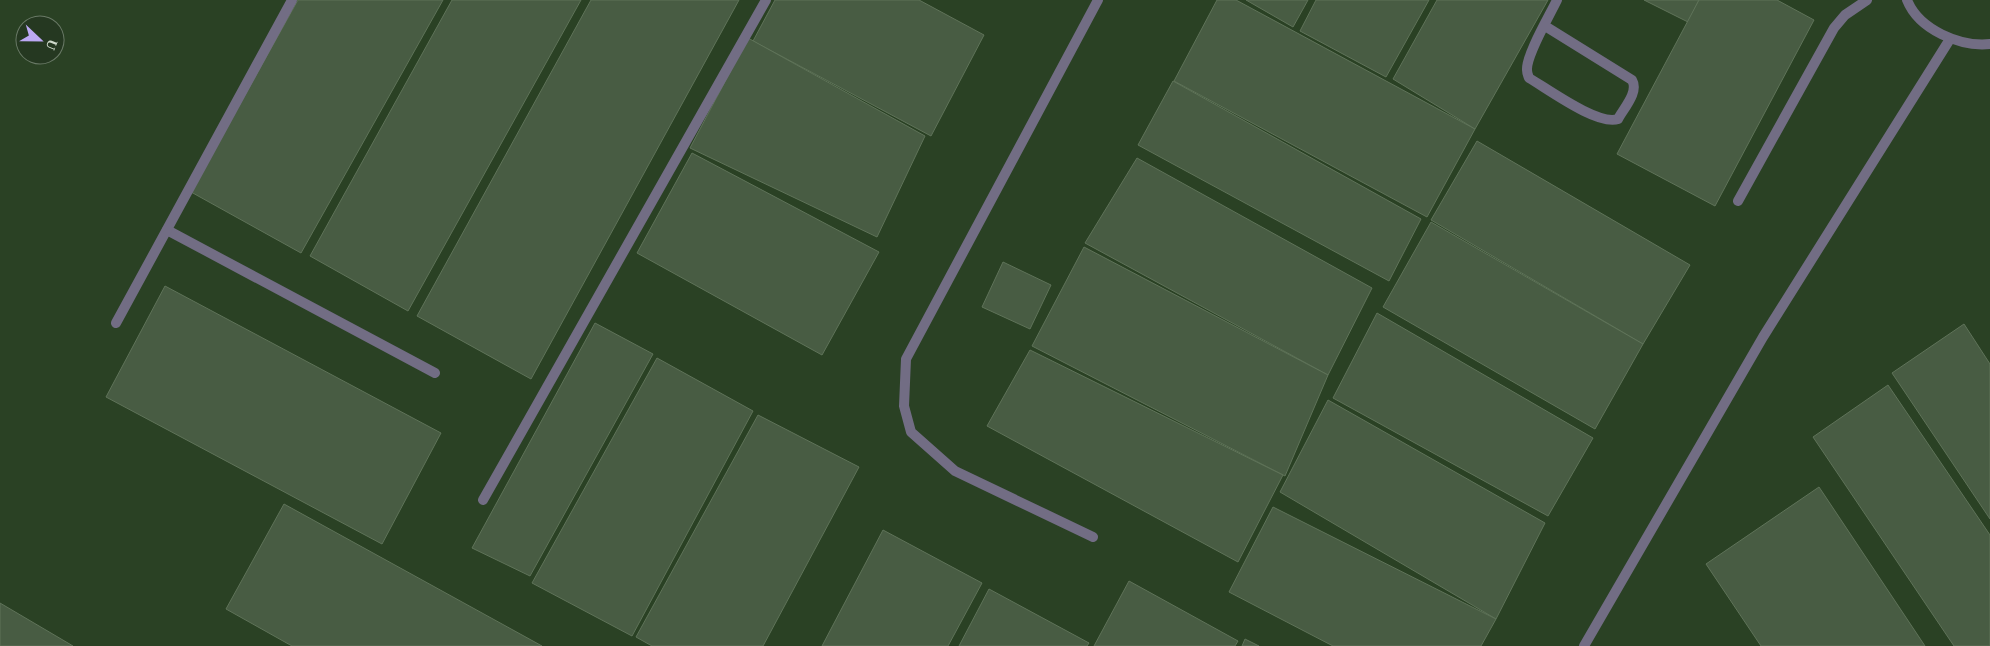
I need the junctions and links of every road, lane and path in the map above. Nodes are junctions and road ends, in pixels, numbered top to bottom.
1 (292, 0) edge
2 (766, 0) edge
3 (1098, 0) edge
4 (1558, 0) edge
5 (1867, 0) edge
6 (1907, 0) edge
7 (1545, 26) junction
8 (1950, 39) junction
9 (1990, 44) edge
10 (1738, 201) dead end
11 (167, 230) junction
12 (116, 323) dead end
13 (435, 373) dead end
14 (484, 500) dead end
15 (1093, 537) dead end
16 (1584, 646) edge

1 - 11 lane
2 - 14 lane
3 - 15 lane
4 - 7 lane
5 - 10 lane
6 - 8 lane
7 - 7 lane
8 - 9 lane
8 - 16 lane
11 - 12 lane
11 - 13 lane

